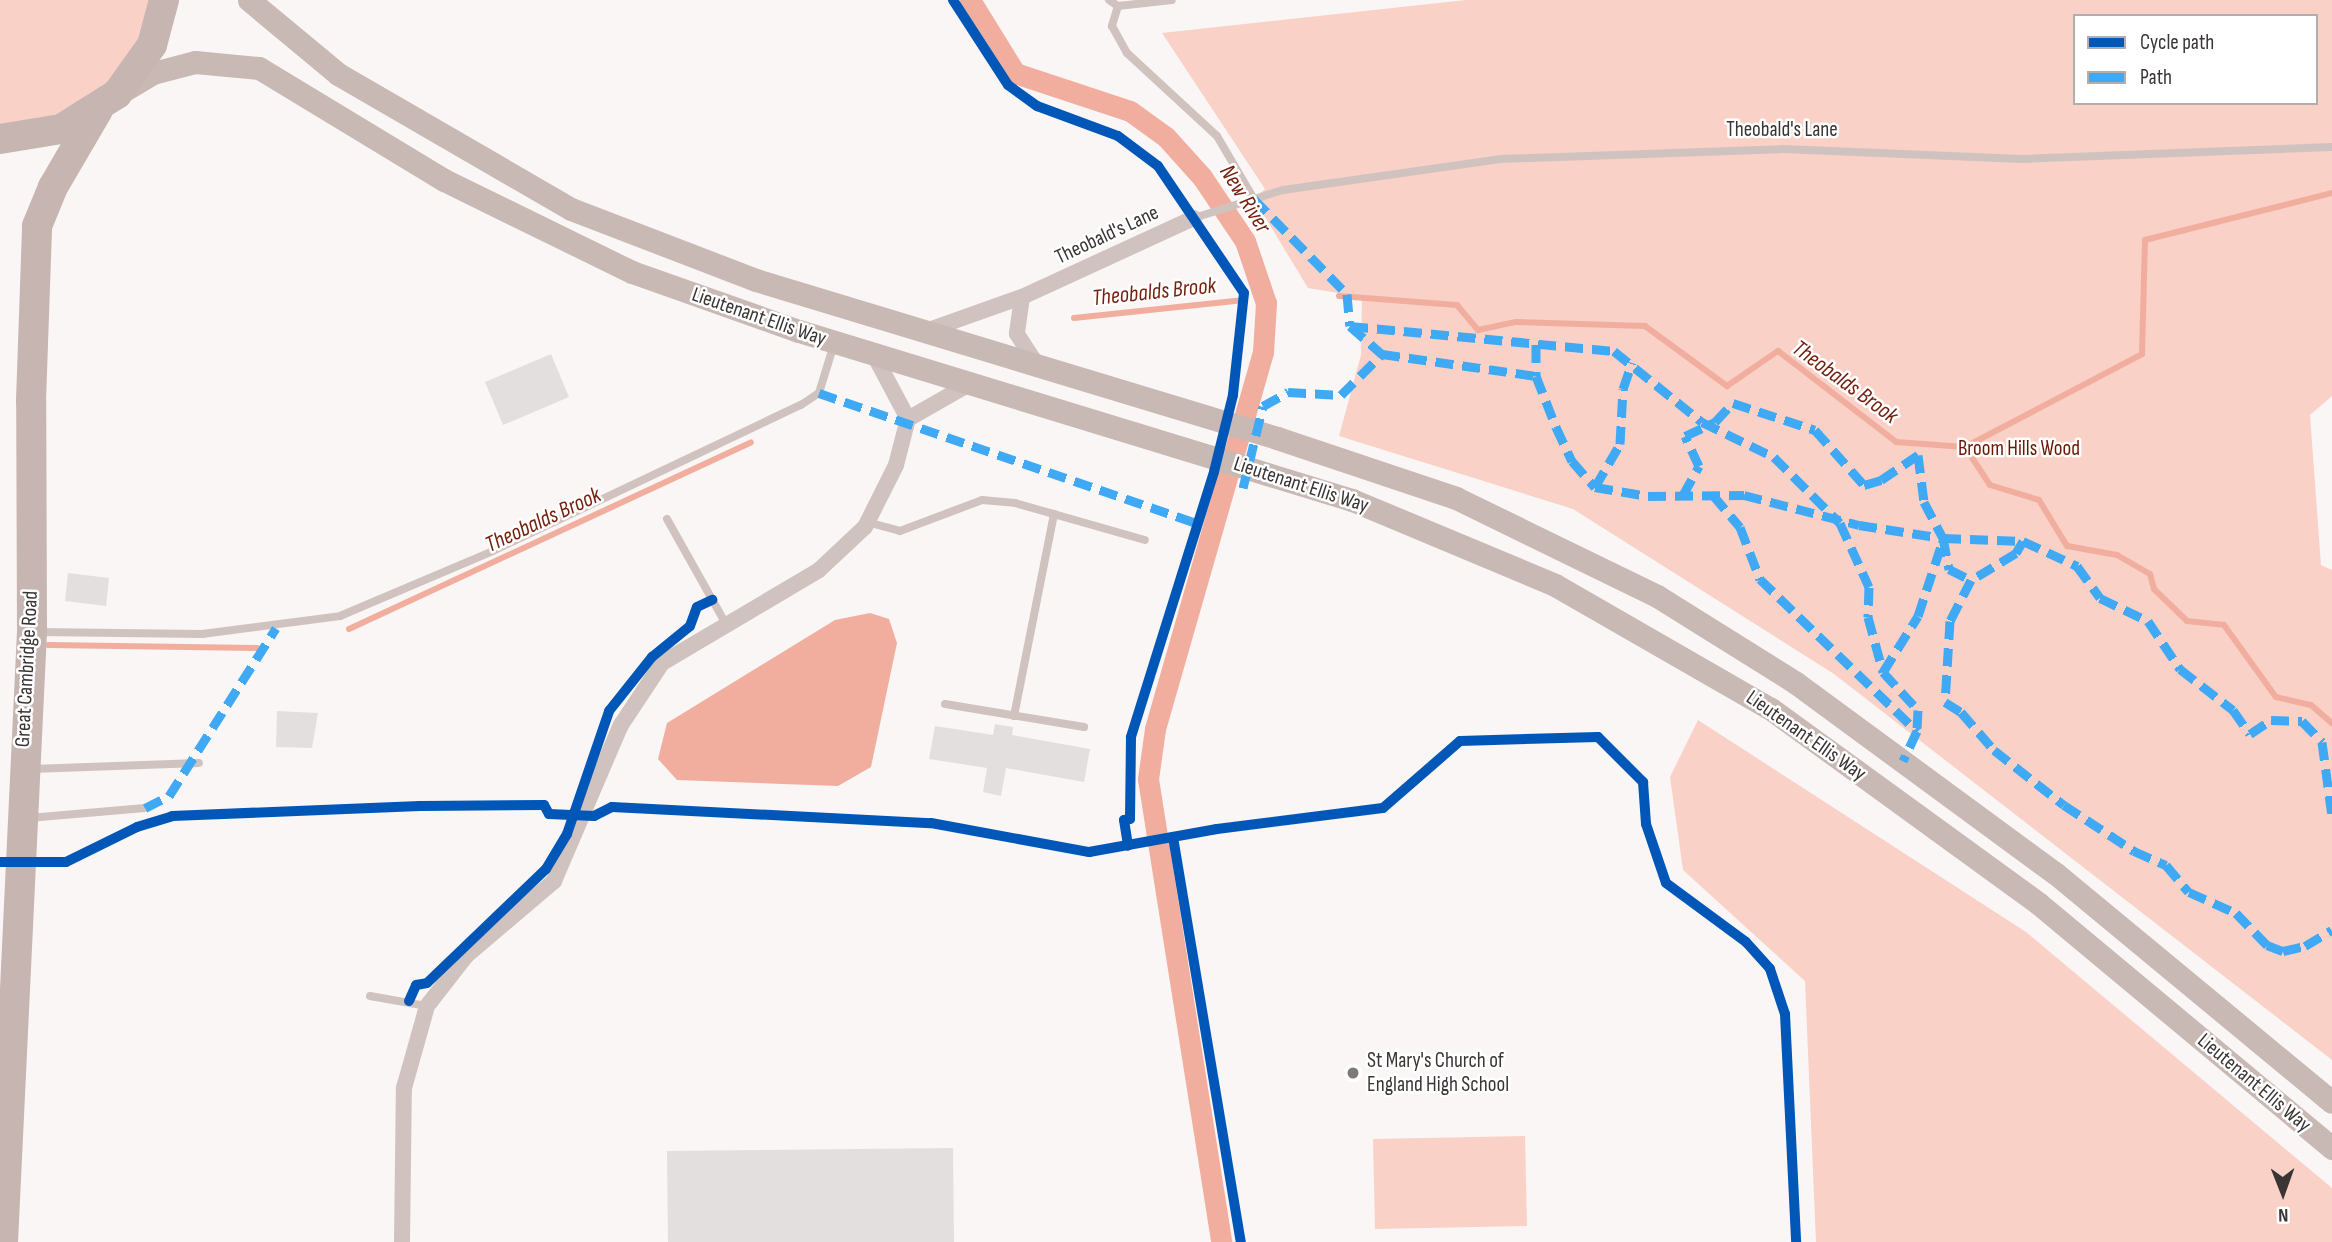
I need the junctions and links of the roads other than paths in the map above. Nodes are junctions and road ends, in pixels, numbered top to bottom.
1 (164, 0) edge
2 (249, 0) edge
3 (1109, 0) edge
4 (1172, 0) edge
5 (1118, 6) junction
6 (108, 102) junction
7 (0, 139) edge
8 (2332, 147) edge
9 (1254, 199) junction
10 (1202, 215) joint
11 (1022, 298) junction
12 (921, 333) junction
13 (835, 342) junction
14 (874, 355) junction
15 (1038, 366) junction
16 (969, 384) junction
17 (908, 419) junction
18 (1054, 514) junction
19 (667, 519) dead end
20 (867, 522) junction
21 (1145, 540) dead end
22 (726, 624) junction
23 (32, 631) junction
24 (945, 704) dead end
25 (1014, 716) junction
26 (1084, 727) dead end
27 (199, 763) dead end
28 (22, 769) junction
29 (145, 808) dead end
30 (20, 818) junction
31 (370, 996) dead end
32 (428, 1006) junction
33 (2332, 1102) edge
34 (2332, 1148) edge
35 (3, 1242) edge
36 (402, 1242) edge

1 - 6 highway, Great Cambridge Road
2 - 12 main road, Lieutenant Ellis Way
3 - 5 lane
4 - 5 lane
5 - 9 lane
6 - 7 highway
6 - 13 main road, Lieutenant Ellis Way
6 - 23 highway, Great Cambridge Road
8 - 9 lane, Theobald's Lane
9 - 10 lane, Theobald's Lane
10 - 11 street, Theobald's Lane
11 - 12 street, Theobald's Lane
11 - 15 street
12 - 15 main road, Lieutenant Ellis Way
13 - 14 main road, Lieutenant Ellis Way
13 - 23 lane
14 - 16 main road, Lieutenant Ellis Way
14 - 17 street
15 - 33 main road, Lieutenant Ellis Way
16 - 17 street
16 - 34 main road, Lieutenant Ellis Way
17 - 20 street
18 - 20 lane
18 - 21 lane
18 - 25 lane
19 - 22 lane
20 - 22 street
22 - 32 street
23 - 28 highway, Great Cambridge Road
24 - 25 lane
25 - 26 lane
27 - 28 lane
28 - 30 highway, Great Cambridge Road
29 - 30 lane
30 - 35 highway, Great Cambridge Road
31 - 32 lane
32 - 36 street

